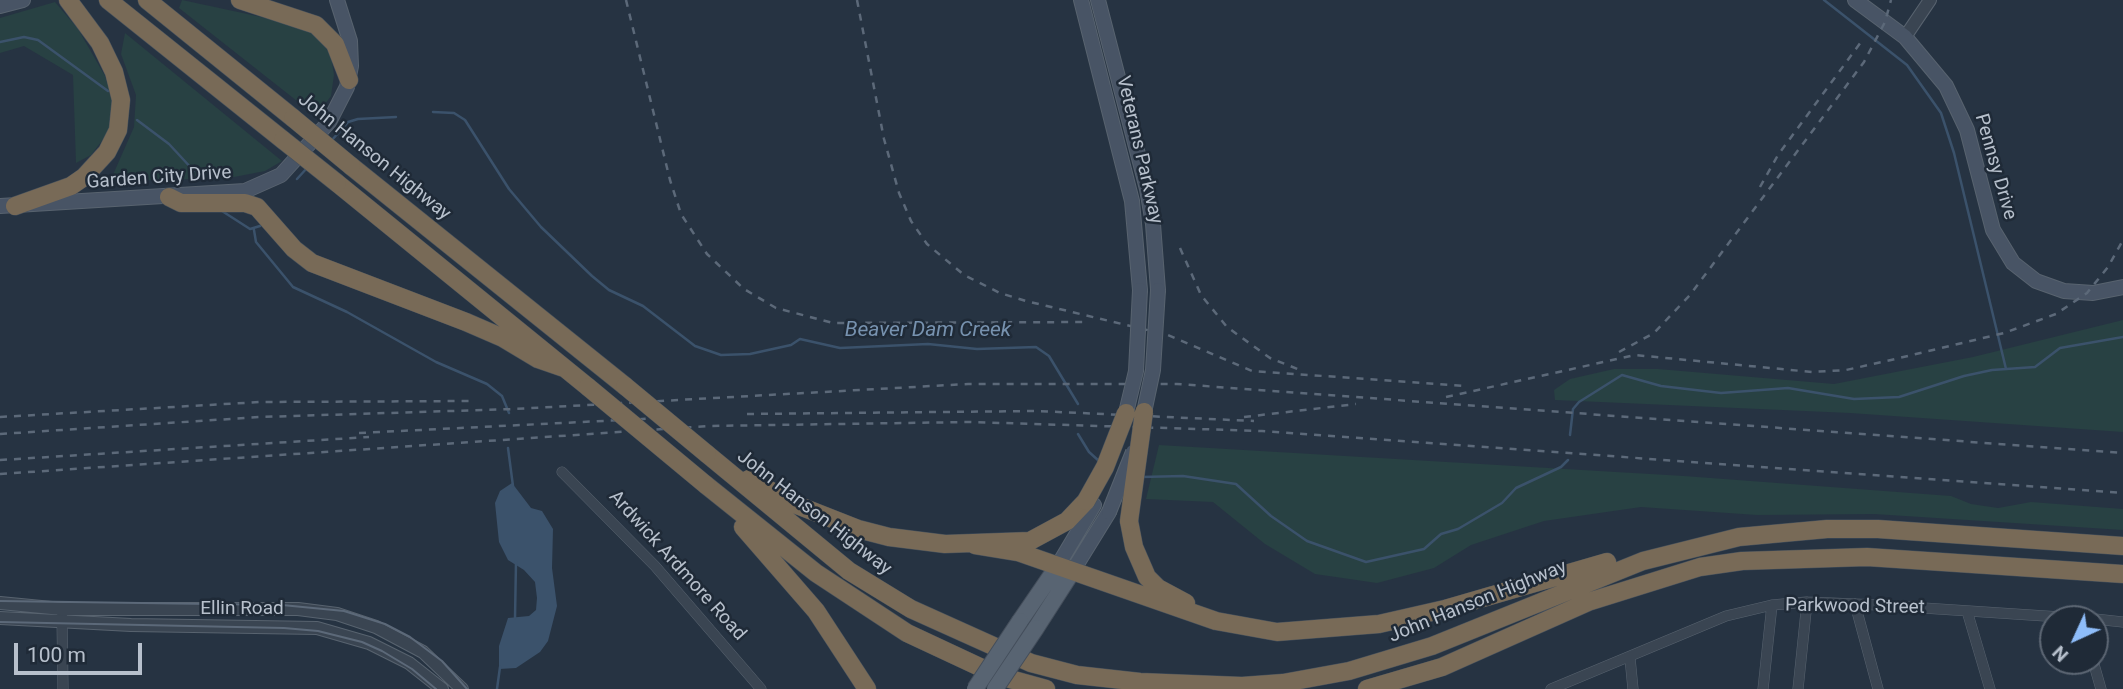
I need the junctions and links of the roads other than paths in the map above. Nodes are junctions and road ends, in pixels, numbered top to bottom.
1 (23, 0) edge
2 (68, 0) edge
3 (108, 0) edge
4 (147, 0) edge
5 (285, 0) edge
6 (337, 0) edge
7 (1081, 0) edge
8 (1098, 0) edge
9 (1855, 0) edge
10 (1930, 0) edge
11 (245, 1) edge
12 (0, 6) edge
13 (1905, 37) junction
14 (349, 80) junction
15 (169, 197) junction
16 (7, 206) edge
17 (2123, 287) edge
18 (564, 368) junction
19 (1135, 413) junction
20 (707, 454) junction
21 (562, 472) dead end
22 (706, 485) junction
23 (1090, 503) junction
24 (1709, 544) junction
25 (975, 545) junction
26 (2123, 546) edge
27 (1065, 569) junction
28 (2123, 574) edge
29 (1807, 602) junction
30 (0, 603) edge
31 (1855, 604) junction
32 (1772, 605) junction
33 (1967, 611) junction
34 (62, 615) junction
35 (2039, 616) edge
36 (0, 618) edge
37 (1312, 630) junction
38 (838, 643) junction
39 (1630, 658) junction
40 (1442, 667) junction
41 (63, 689) edge
42 (442, 689) edge
43 (462, 689) edge
44 (761, 689) edge
45 (861, 689) edge
46 (867, 689) edge
47 (975, 689) edge
48 (995, 689) edge
49 (1046, 689) edge
50 (1367, 689) edge
51 (1386, 689) edge
52 (1551, 689) edge
53 (1633, 689) edge
54 (1763, 689) edge
55 (1798, 689) edge
56 (1878, 689) edge
57 (1990, 689) edge

1 - 12 main road
2 - 16 highway
3 - 18 highway, bridge
4 - 20 highway, John Hanson Highway, bridge
5 - 11 highway
6 - 14 main road
7 - 19 main road, Veterans Parkway, bridge
8 - 19 main road, Veterans Parkway, bridge
9 - 13 main road, Pennsy Drive
10 - 13 street
11 - 14 highway
13 - 17 main road, Pennsy Drive
14 - 15 main road, Garden City Drive
15 - 16 main road, Garden City Drive
15 - 18 highway
18 - 22 highway, bridge
19 - 23 highway, bridge
19 - 27 main road, Veterans Parkway, bridge
19 - 37 highway, bridge
20 - 24 highway, John Hanson Highway
20 - 25 highway
21 - 44 street, Ardwick Ardmore Road
22 - 38 highway
22 - 49 highway
23 - 25 highway
23 - 27 main road, Veterans Parkway
24 - 26 highway, John Hanson Highway
24 - 37 highway
25 - 27 highway
27 - 37 highway
27 - 47 main road, Veterans Parkway, bridge
27 - 48 main road, Veterans Parkway, bridge
28 - 40 highway
29 - 31 street, Parkwood Street
29 - 32 street, Parkwood Street
29 - 55 street
30 - 34 street, Ellin Road
31 - 33 street, Parkwood Street
31 - 56 street
32 - 39 street, Parkwood Street
32 - 54 street
33 - 35 street, Parkwood Street
33 - 57 street
34 - 36 street, Ellin Road
34 - 41 street
34 - 42 street, Ellin Road
34 - 43 street, Ellin Road
38 - 45 highway
38 - 46 highway
39 - 52 street, Parkwood Street
39 - 53 street
40 - 50 highway
40 - 51 highway

